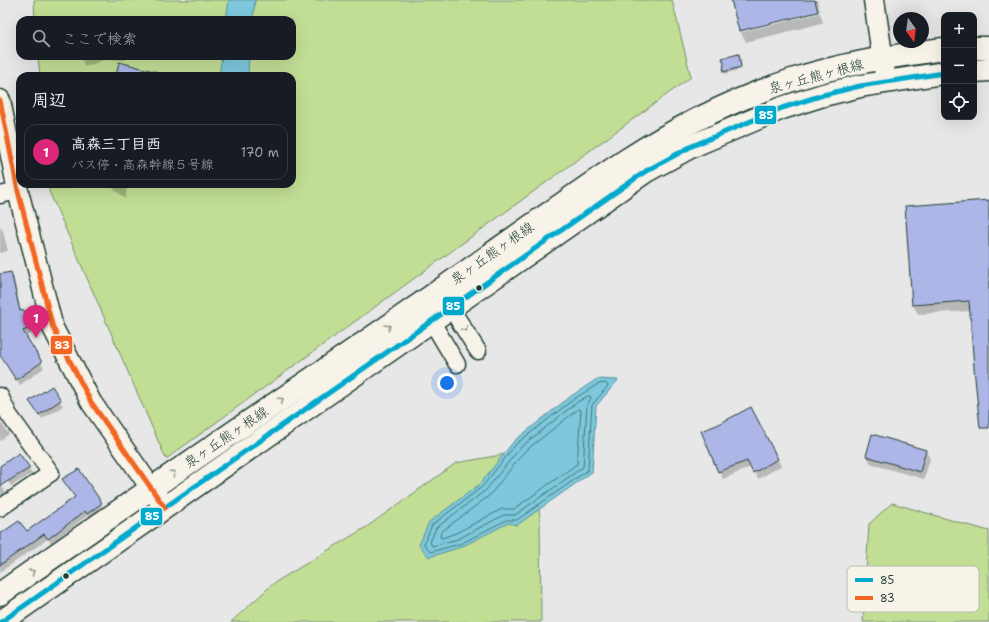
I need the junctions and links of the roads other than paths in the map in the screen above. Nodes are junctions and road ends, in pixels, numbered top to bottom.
1 (874, 0) edge
2 (977, 48) edge
3 (989, 48) edge
4 (941, 49) edge
5 (883, 59) junction
6 (977, 70) edge
7 (989, 70) edge
8 (941, 73) edge
9 (886, 81) junction
10 (0, 100) edge
11 (9, 193) edge
12 (438, 290) junction
13 (452, 308) junction
14 (432, 322) junction
15 (478, 351) dead end
16 (457, 364) dead end
17 (0, 396) edge
18 (151, 488) junction
19 (0, 508) edge
20 (165, 508) junction
21 (0, 594) edge
22 (1, 622) edge

1 - 5 street
2 - 3 main road
4 - 5 main road, 泉ヶ丘熊ヶ根線
5 - 9 street
5 - 12 main road, 泉ヶ丘熊ヶ根線
6 - 7 main road
8 - 9 main road, 泉ヶ丘熊ヶ根線
9 - 13 main road, 泉ヶ丘熊ヶ根線
10 - 11 street
11 - 18 street
12 - 13 street
18 -> 12 main road, 泉ヶ丘熊ヶ根線
13 - 14 main road, 泉ヶ丘熊ヶ根線
13 -> 15 street
14 - 16 street
14 - 20 main road, 泉ヶ丘熊ヶ根線
17 - 19 street
18 - 20 street
21 -> 18 main road, 泉ヶ丘熊ヶ根線
20 - 22 main road, 泉ヶ丘熊ヶ根線

